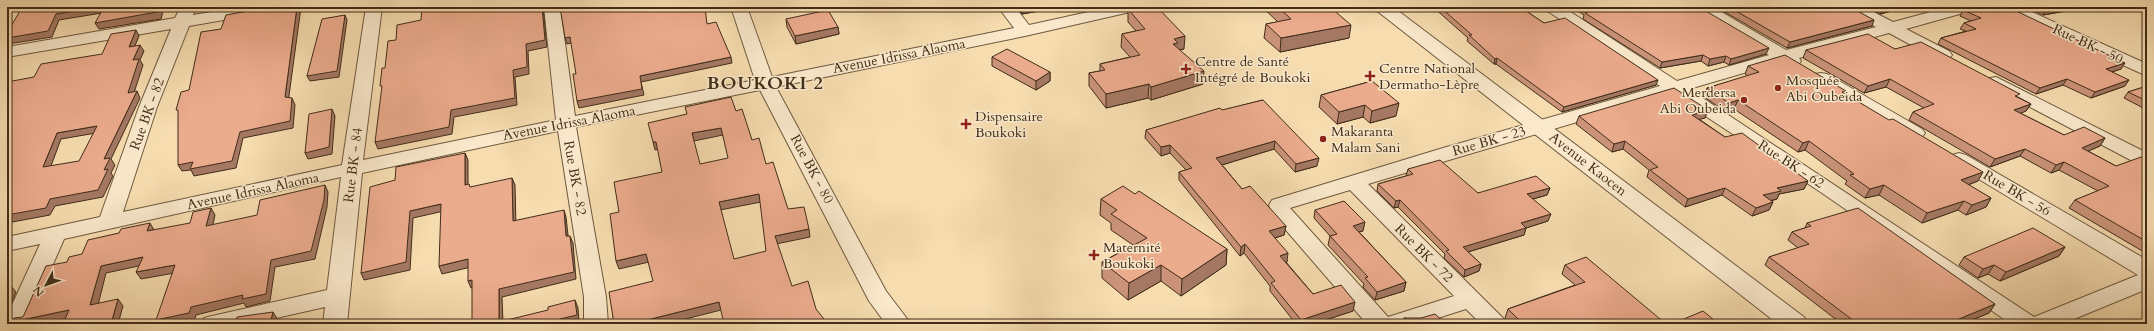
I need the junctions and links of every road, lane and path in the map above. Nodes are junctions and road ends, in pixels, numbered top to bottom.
1 (271, 7) edge
2 (374, 7) edge
3 (552, 7) edge
4 (739, 7) edge
5 (1006, 7) edge
6 (1133, 7) edge
7 (1381, 7) edge
8 (1552, 7) edge
9 (1701, 7) edge
10 (1851, 7) edge
11 (1968, 7) edge
12 (2008, 7) edge
13 (185, 14) edge
14 (1890, 27) junction
15 (1025, 31) junction
16 (7, 52) edge
17 (1785, 56) junction
18 (1958, 63) edge
19 (2147, 71) edge
20 (1979, 73) edge
21 (765, 83) junction
22 (1676, 88) junction
23 (566, 124) junction
24 (1540, 127) junction
25 (2147, 161) edge
26 (352, 168) junction
27 (1353, 181) junction
28 (109, 222) junction
29 (55, 234) junction
30 (7, 244) edge
31 (2147, 270) edge
32 (2147, 280) edge
33 (337, 296) junction
34 (1470, 300) junction
35 (15, 324) edge
36 (212, 324) edge
37 (335, 324) edge
38 (596, 324) edge
39 (899, 324) edge
40 (1380, 324) edge
41 (1393, 324) edge
42 (1495, 324) edge
43 (1795, 324) edge
44 (2028, 324) edge
45 (2039, 324) edge

1 - 13 street
2 - 26 street, Rue BK - 84
3 - 23 street, Rue BK - 82
4 - 21 street, Rue BK - 80
5 - 15 street
6 - 15 street, Avenue Idrissa Alaoma
7 - 24 street, Avenue Kaocen
8 - 22 street, Rue BK - 62
9 - 17 street, Rue BK - 56
10 - 14 street
11 - 14 street, Rue BK - 23
12 - 19 street, Rue BK - 50
13 - 16 street
13 - 28 street, Rue BK - 82
14 - 17 street, Rue BK - 23
14 - 18 street
15 - 21 street, Avenue Idrissa Alaoma
17 - 22 street, Rue BK - 23
17 - 31 street, Rue BK - 56
20 - 25 street
21 - 23 street, Avenue Idrissa Alaoma
21 - 39 street, Rue BK - 80
22 - 24 street, Rue BK - 23
22 - 44 street, Rue BK - 62
23 - 26 street, Avenue Idrissa Alaoma
23 - 38 street, Rue BK - 82
24 - 27 street, Rue BK - 23
24 - 43 street, Avenue Kaocen
26 - 28 street, Avenue Idrissa Alaoma
26 - 33 street, Rue BK - 84
27 - 34 street, Rue BK - 72
27 - 40 street, Rue BK - 23
28 - 29 street, Avenue Idrissa Alaoma
29 - 30 street, Avenue Idrissa Alaoma
29 - 35 street
32 - 45 street
33 - 36 street
33 - 37 street, Rue BK - 84
34 - 41 street
34 - 42 street, Rue BK - 72

